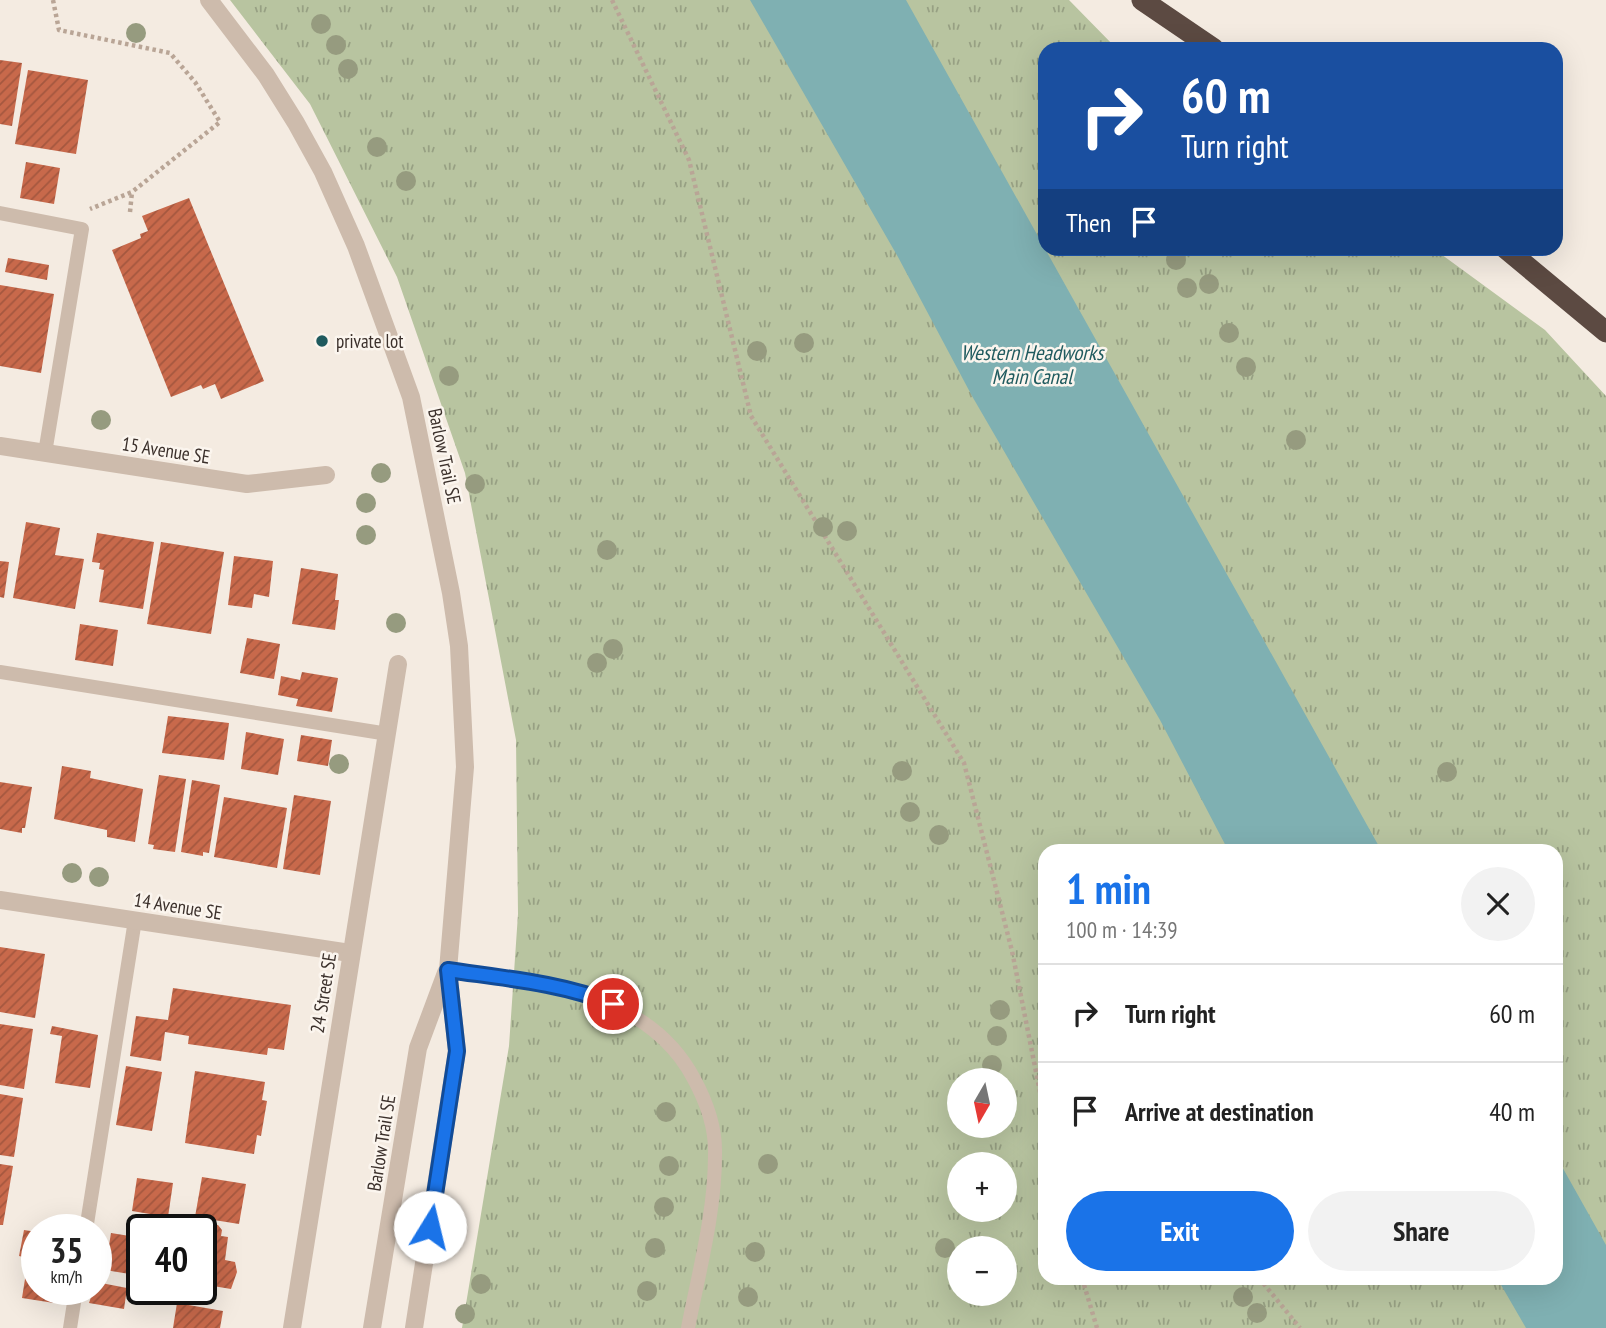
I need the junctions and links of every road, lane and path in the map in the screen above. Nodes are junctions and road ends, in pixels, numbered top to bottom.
1 (53, 0) edge
2 (209, 0) edge
3 (612, 0) edge
4 (1142, 0) edge
5 (1204, 42) edge
6 (132, 192) junction
7 (130, 212) dead end
8 (0, 213) edge
9 (82, 229) junction
10 (1514, 256) edge
11 (1606, 332) edge
12 (0, 446) edge
13 (45, 453) junction
14 (326, 475) dead end
15 (398, 664) dead end
16 (0, 672) edge
17 (388, 734) junction
18 (0, 900) edge
19 (135, 920) junction
20 (350, 953) junction
21 (448, 970) junction
22 (1038, 1082) edge
23 (89, 1214) edge
24 (1084, 1285) edge
25 (1265, 1285) edge
26 (74, 1305) edge
27 (70, 1328) edge
28 (292, 1328) edge
29 (372, 1328) edge
30 (414, 1328) edge
31 (688, 1328) edge
32 (1097, 1328) edge
33 (1300, 1328) edge

1 - 6 path
2 - 21 street, Barlow Trail SE
3 - 22 path
4 - 5 highway
6 - 7 path
6 - 9 path
8 - 9 lane
9 - 13 lane
10 - 11 highway
12 - 13 street, 15 Avenue SE
13 - 14 street, 15 Avenue SE
15 - 17 street, 24 Street SE
16 - 17 lane
17 - 20 street, 24 Street SE
18 - 19 street, 14 Avenue SE
19 - 20 street, 14 Avenue SE
19 - 23 lane
20 - 28 street, 24 Street SE
21 - 29 street, Barlow Trail SE
21 - 30 street, Barlow Trail SE
21 - 31 lane
24 - 32 path
25 - 33 path
26 - 27 lane

